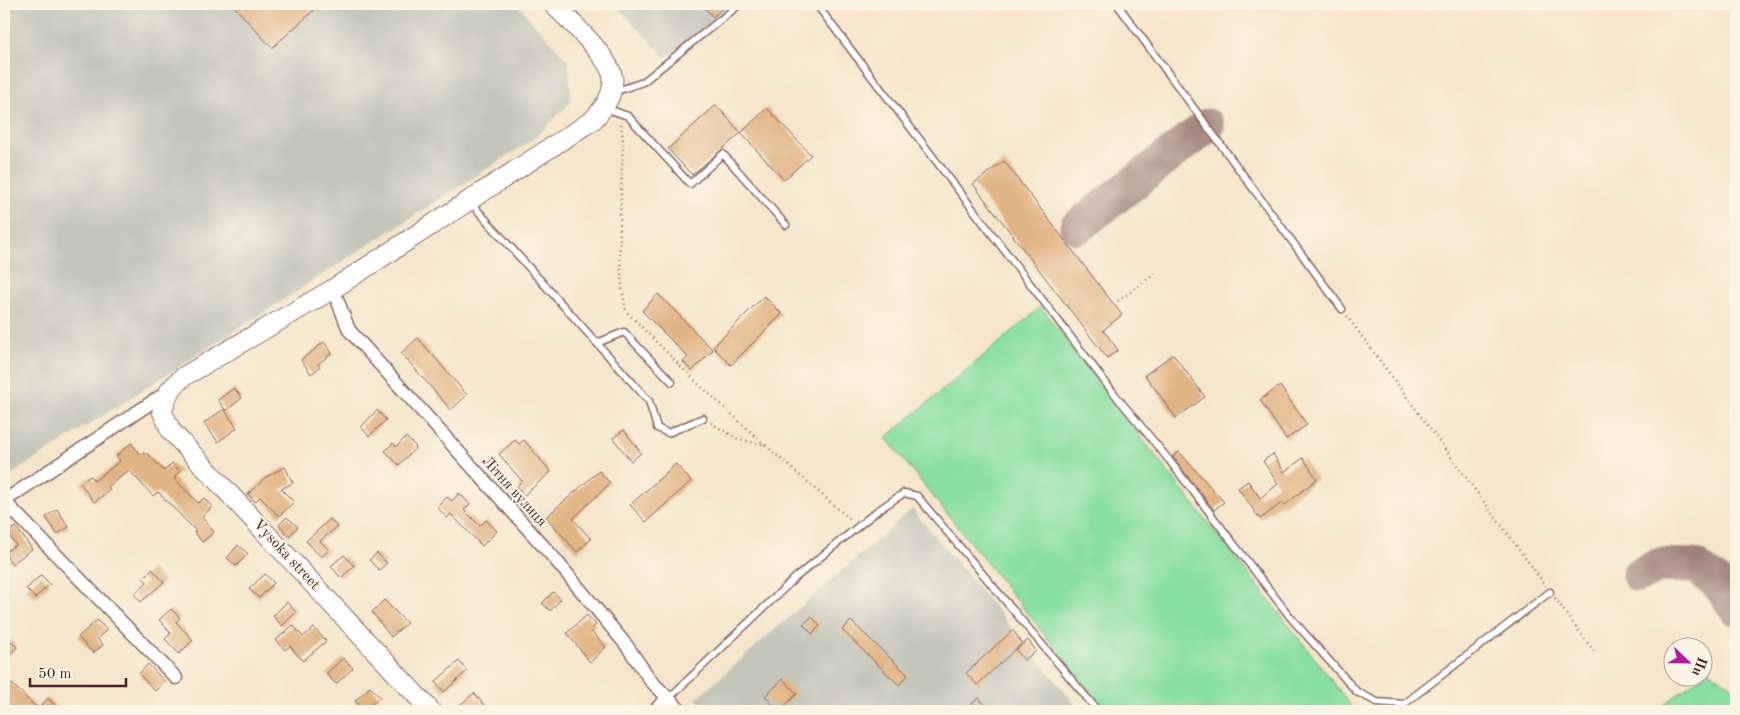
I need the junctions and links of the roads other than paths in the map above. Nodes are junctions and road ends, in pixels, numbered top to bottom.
1 (553, 4) edge
2 (740, 4) edge
3 (816, 4) edge
4 (1116, 4) edge
5 (612, 105) junction
6 (469, 201) junction
7 (786, 224) dead end
8 (333, 289) junction
9 (1342, 309) road end
10 (597, 343) junction
11 (672, 382) dead end
12 (170, 390) junction
13 (703, 418) road end
14 (4, 501) edge
15 (1550, 592) road end
16 (176, 678) dead end
17 (667, 699) junction
18 (431, 711) edge
19 (654, 711) edge
20 (681, 711) edge
21 (1098, 711) edge

1 - 5 street
2 - 5 lane
3 - 15 lane
4 - 9 lane
5 - 6 street
5 - 7 lane
6 - 8 street
6 - 10 lane
8 - 12 street
8 - 17 street, Літня вулиця
10 - 11 lane
10 - 13 lane
12 - 14 street
12 - 18 street, Vysoka street
14 - 16 street
17 - 19 street
17 - 20 street, Літня вулиця
17 - 21 lane

